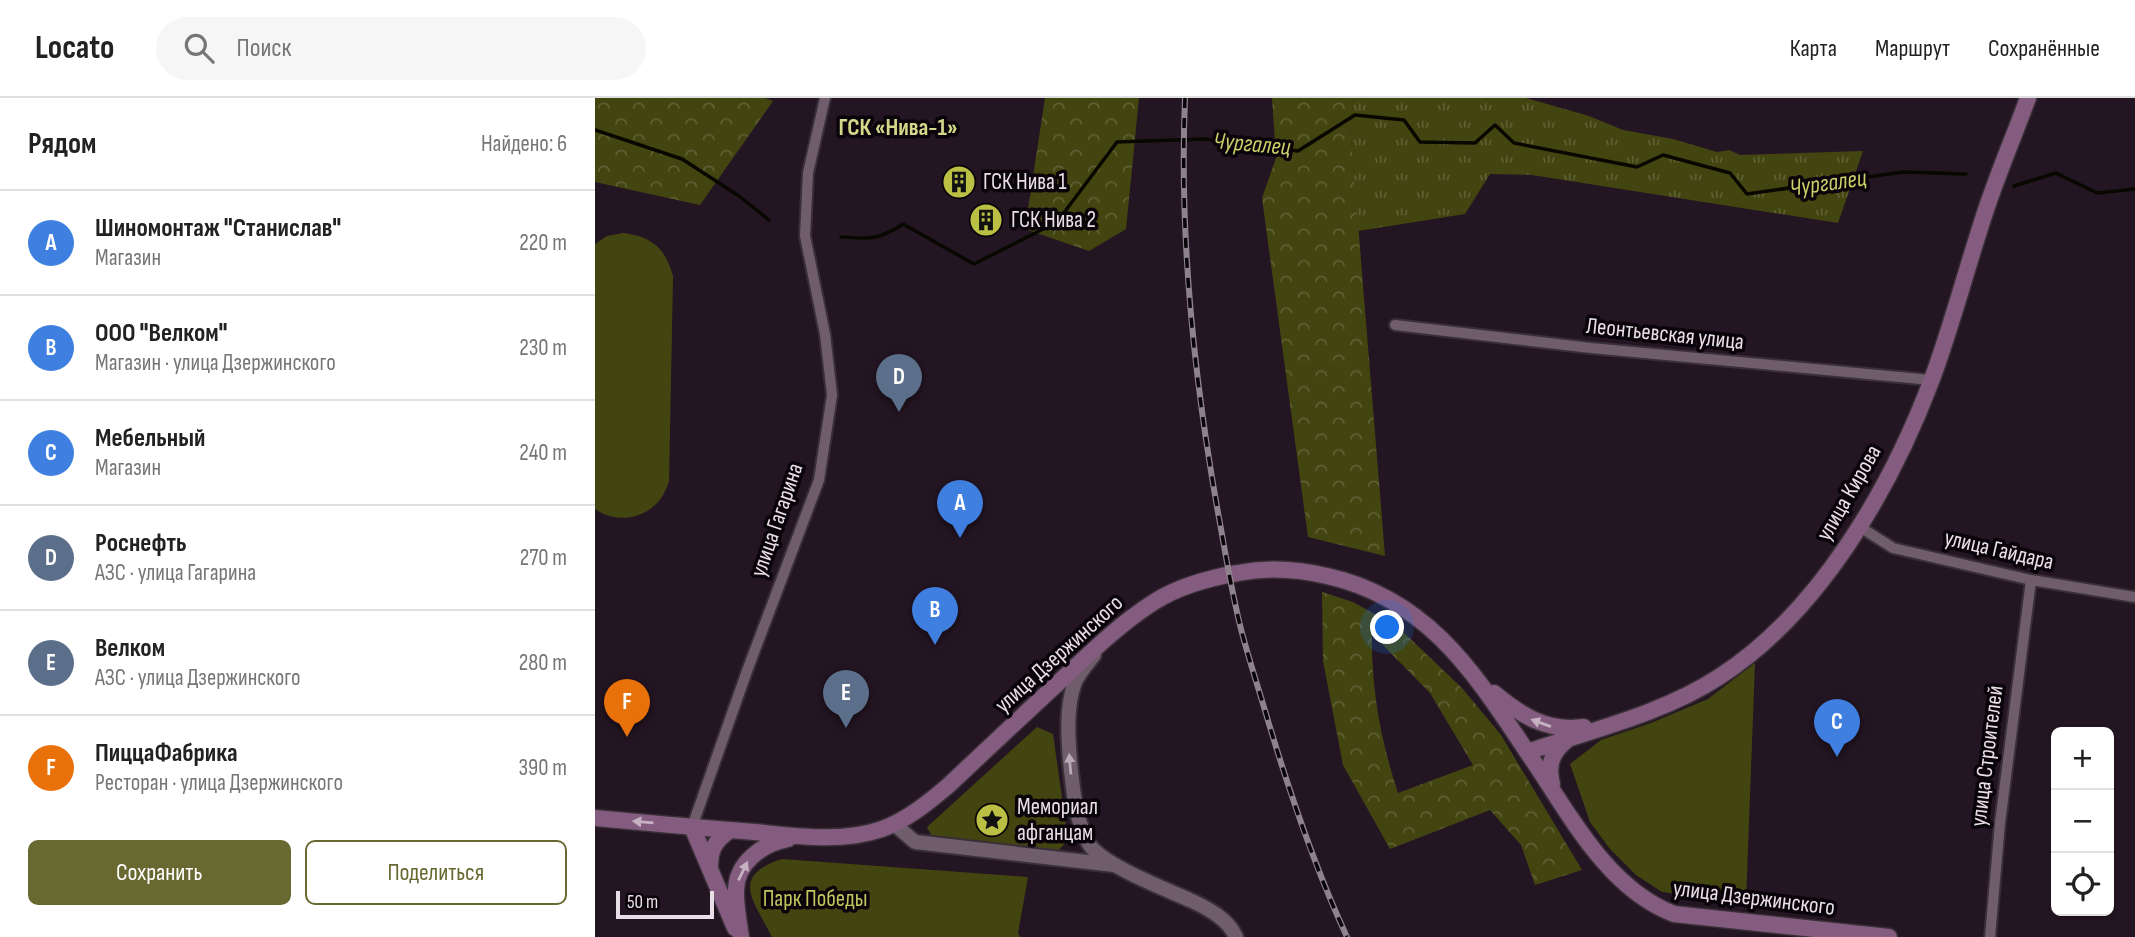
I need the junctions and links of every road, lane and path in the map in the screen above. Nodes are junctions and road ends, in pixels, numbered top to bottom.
1 (825, 98) edge
2 (2028, 98) edge
3 (1395, 325) dead end
4 (1931, 380) junction
5 (1860, 527) junction
6 (2031, 580) junction
7 (2135, 597) edge
8 (1107, 637) junction
9 (1481, 683) junction
10 (1608, 724) junction
11 (1571, 737) junction
12 (1527, 752) junction
13 (1553, 790) junction
14 (595, 818) edge
15 (894, 824) junction
16 (692, 827) junction
17 (730, 831) junction
18 (804, 836) junction
19 (1115, 865) junction
20 (710, 870) junction
21 (740, 937) edge
22 (1236, 937) edge
23 (1889, 937) edge
24 (1990, 937) edge

1 - 16 street, улица Гагарина
2 - 4 main road, улица Кирова
3 - 4 street, Леонтьевская улица
4 - 5 main road, улица Кирова
5 - 6 street, улица Гайдара
5 - 10 main road, улица Кирова
6 - 7 street, улица Гайдара
6 - 24 street, улица Строителей
8 - 9 main road, улица Дзержинского
8 - 15 main road, улица Дзержинского
19 -> 8 street
10 -> 9 main road
9 - 12 main road, улица Дзержинского
10 - 11 main road, улица Кирова
11 - 12 main road, улица Кирова
11 - 13 main road
12 - 13 main road, улица Дзержинского
13 - 23 main road, улица Дзержинского
16 -> 14 main road, улица Дзержинского
15 - 18 main road, улица Дзержинского
15 - 19 street
16 - 17 main road, улица Дзержинского
16 - 20 main road
17 - 18 main road, улица Дзержинского
17 - 20 main road
21 -> 18 main road
19 - 22 street
20 - 21 main road

